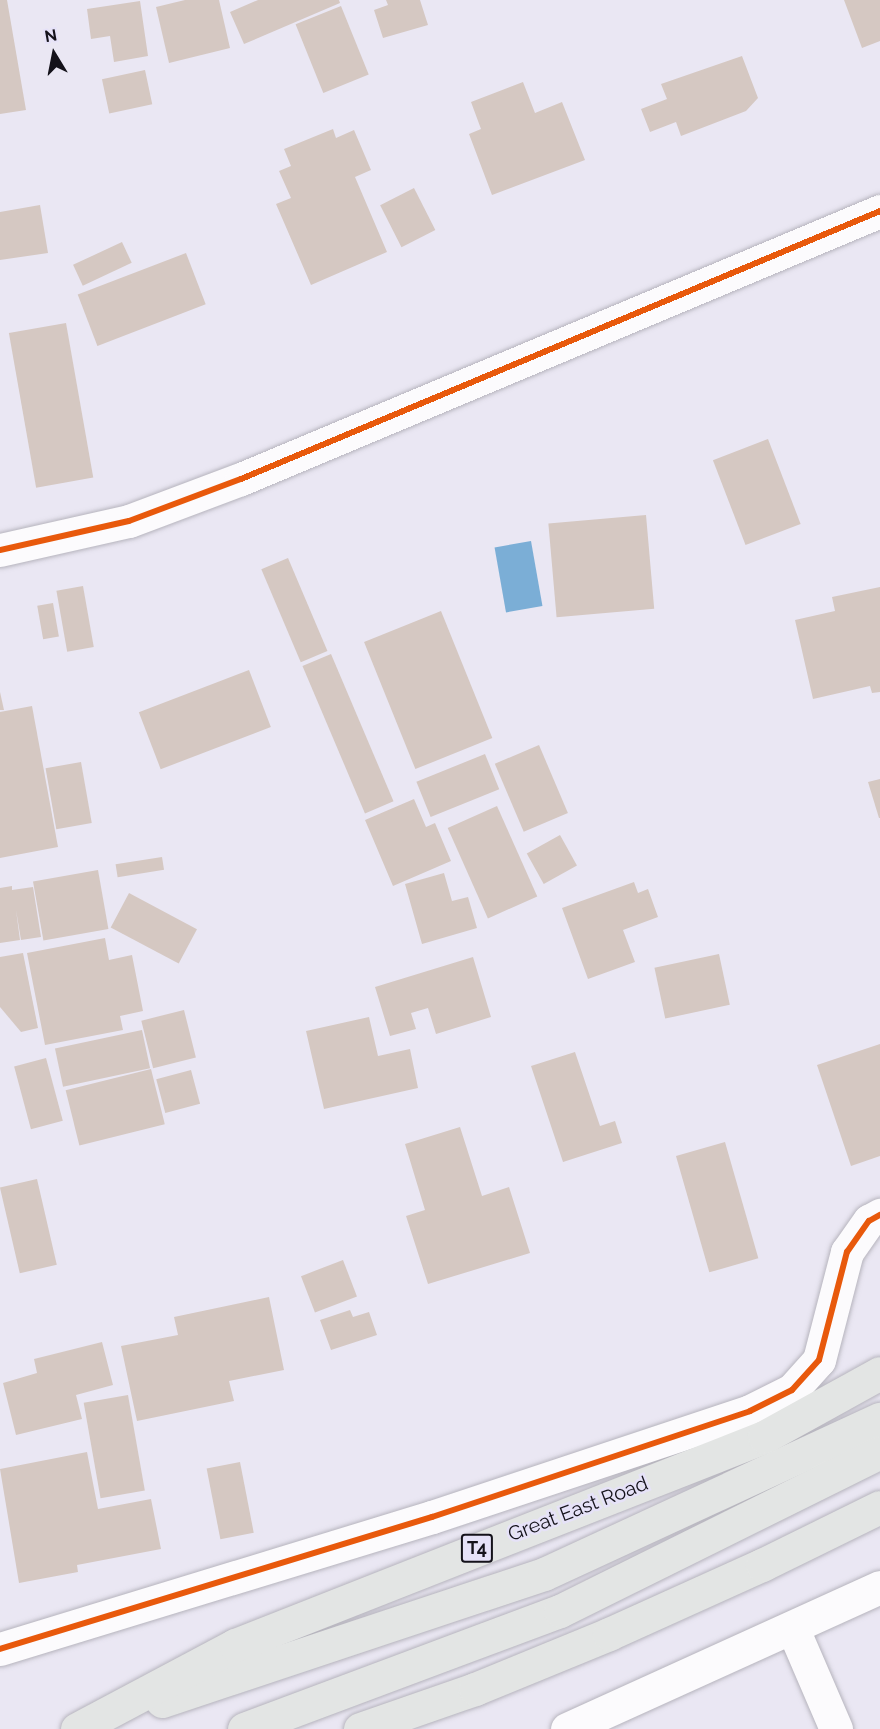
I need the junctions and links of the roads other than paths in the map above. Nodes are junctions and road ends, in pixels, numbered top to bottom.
1 (880, 211) edge
2 (0, 550) edge
3 (880, 1215) edge
4 (880, 1373) edge
5 (880, 1419) edge
6 (880, 1452) edge
7 (880, 1507) edge
8 (880, 1587) edge
9 (793, 1629) junction
10 (0, 1649) edge
11 (79, 1729) edge
12 (244, 1729) edge
13 (360, 1729) edge
14 (567, 1729) edge
15 (836, 1729) edge

1 - 2 street
3 - 10 street
4 - 11 main road, Great East Road / T4
5 - 11 main road, Great East Road / T4
6 - 12 main road
7 - 13 main road
8 - 9 street
9 - 14 street
9 - 15 street

